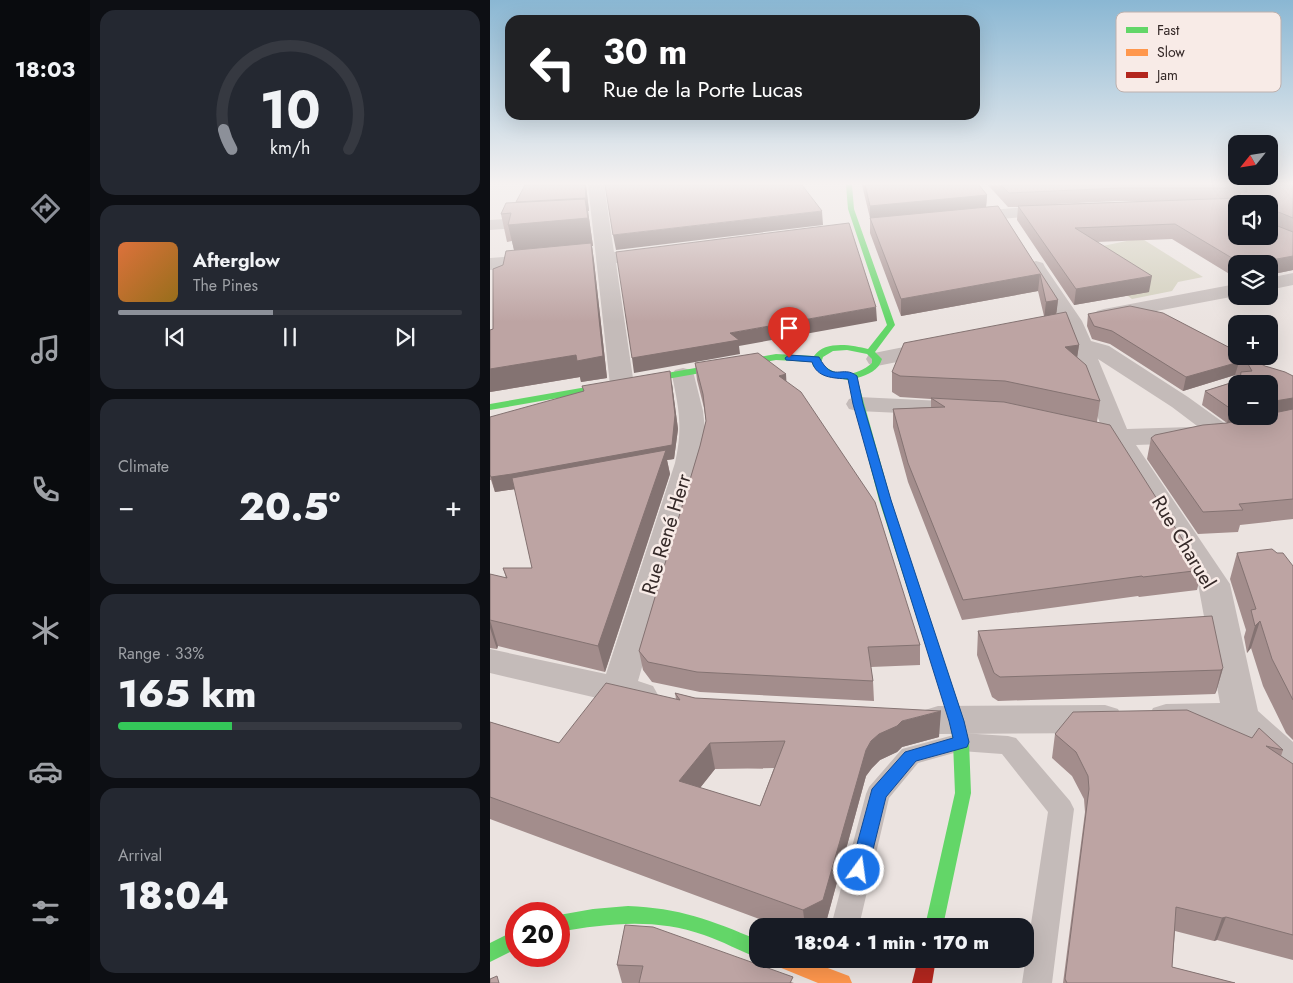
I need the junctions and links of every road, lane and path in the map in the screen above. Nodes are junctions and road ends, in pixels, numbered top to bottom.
1 (600, 231) edge
2 (851, 231) edge
3 (673, 250) edge
4 (1029, 255) edge
5 (599, 256) junction
6 (558, 258) edge
7 (490, 264) edge
8 (1293, 279) edge
9 (1278, 282) edge
10 (1228, 291) edge
11 (1145, 307) junction
12 (1170, 320) edge
13 (1062, 323) junction
14 (955, 344) edge
15 (1081, 345) junction
16 (873, 356) junction
17 (816, 359) junction
18 (683, 375) junction
19 (852, 376) junction
20 (622, 385) junction
21 (550, 398) junction
22 (858, 404) junction
23 (490, 407) edge
24 (983, 410) edge
25 (490, 417) edge
26 (1078, 428) edge
27 (1116, 436) junction
28 (490, 661) edge
29 (616, 689) junction
30 (672, 702) edge
31 (1241, 717) junction
32 (909, 719) edge
33 (959, 732) junction
34 (1293, 765) edge
35 (847, 918) edge
36 (936, 918) edge
37 (570, 921) edge
38 (505, 939) edge
39 (490, 940) edge
40 (505, 944) edge
41 (749, 945) edge
42 (490, 952) edge
43 (815, 968) edge
44 (925, 968) edge
45 (837, 974) edge
46 (922, 983) edge
47 (1037, 983) edge

1 - 5 street
2 - 16 main road
3 - 5 street
4 - 13 street, Rue Charuel
5 - 20 street
6 - 7 street
8 - 9 street
10 - 11 street
11 - 12 street
11 - 13 street
13 - 15 street, Rue Charuel
14 - 16 street
15 - 27 street, Rue Charuel
15 - 27 street
16 - 17 main road
16 - 19 main road
17 - 18 main road
17 - 19 main road
18 - 20 main road
18 - 29 street, Rue René Herr
19 - 22 main road
20 - 21 main road
21 - 23 main road
21 - 25 main road
22 - 24 street
22 - 33 main road
26 - 27 street
27 - 31 street, Rue Charuel
28 - 29 street
29 - 30 street
31 - 33 street
31 - 34 street
32 - 33 street
33 - 35 lane
33 - 36 main road
33 - 47 lane
37 - 41 main road
38 - 39 main road
40 - 42 main road
43 - 45 main road
44 - 46 main road

